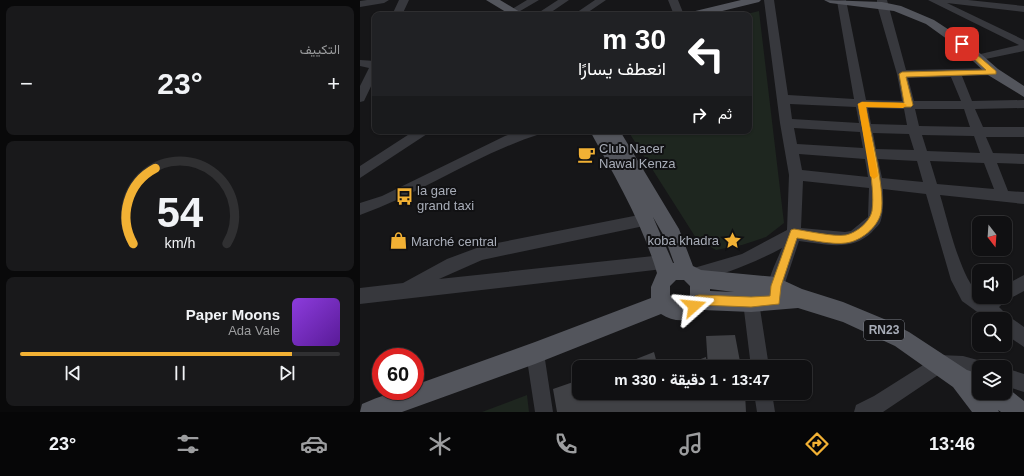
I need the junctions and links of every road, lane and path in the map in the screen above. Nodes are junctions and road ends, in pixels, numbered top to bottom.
1 (384, 0) edge
2 (404, 0) edge
3 (479, 0) edge
4 (534, 0) edge
5 (564, 0) edge
6 (601, 0) edge
7 (673, 0) edge
8 (755, 0) edge
9 (769, 0) edge
10 (933, 0) edge
11 (942, 0) edge
12 (496, 1) edge
13 (836, 1) edge
14 (882, 2) edge
15 (360, 4) edge
16 (1024, 9) edge
17 (398, 12) edge
18 (507, 12) edge
19 (510, 12) edge
20 (515, 12) edge
21 (545, 12) edge
22 (583, 12) edge
23 (678, 12) edge
24 (704, 12) edge
25 (1024, 44) edge
26 (1024, 48) edge
27 (976, 58) junction
28 (360, 63) edge
29 (372, 65) edge
30 (372, 72) edge
31 (993, 72) junction
32 (902, 74) junction
33 (956, 74) junction
34 (1024, 92) edge
35 (360, 98) edge
36 (783, 99) junction
37 (862, 104) junction
38 (1024, 104) edge
39 (909, 105) junction
40 (969, 106) junction
41 (786, 123) junction
42 (866, 128) junction
43 (914, 130) junction
44 (1024, 132) edge
45 (978, 133) junction
46 (418, 134) edge
47 (526, 134) edge
48 (599, 134) edge
49 (614, 134) edge
50 (790, 148) junction
51 (870, 154) junction
52 (922, 156) junction
53 (988, 159) junction
54 (1024, 159) edge
55 (360, 172) edge
56 (796, 175) junction
57 (876, 184) junction
58 (932, 190) junction
59 (1003, 196) junction
60 (1024, 198) edge
61 (360, 209) edge
62 (644, 220) junction
63 (794, 234) junction
64 (665, 269) junction
65 (692, 275) junction
66 (1024, 283) edge
67 (1012, 289) edge
68 (403, 293) junction
69 (775, 293) junction
70 (360, 296) edge
71 (699, 300) junction
72 (751, 302) junction
73 (664, 304) junction
74 (990, 304) edge
75 (986, 307) junction
76 (992, 312) edge
77 (1012, 329) edge
78 (1024, 338) edge
79 (535, 353) junction
80 (759, 360) edge
81 (939, 364) junction
82 (972, 377) edge
83 (1012, 379) edge
84 (1024, 383) edge
85 (764, 400) edge
86 (976, 400) edge
87 (1004, 400) edge
88 (404, 406) edge
89 (370, 412) edge
90 (544, 412) edge
91 (766, 412) edge
92 (863, 412) edge
93 (988, 412) edge
94 (1019, 412) edge

1 - 15 street
2 - 17 street
3 - 18 main road
4 - 20 street
5 - 21 street
6 - 22 street
7 - 23 street
8 - 24 main road
9 - 36 street
10 - 25 street
11 - 16 street
12 - 19 main road
13 - 14 main road
13 - 37 street
14 - 27 main road
14 - 32 street
26 - 27 street
27 - 31 main road
28 - 29 street
30 - 35 street
31 - 33 street
31 - 34 main road
32 - 33 street
32 - 39 street
33 - 40 street
36 - 37 street
36 - 41 street
37 - 39 street
37 - 42 street
38 - 40 street
39 - 40 street
39 - 43 street
40 - 45 street
41 - 42 street
41 - 50 street
42 - 43 street
42 - 51 street
43 - 45 street
43 - 52 street
44 - 45 street
45 - 53 street
46 - 55 street
47 - 61 street
48 - 62 main road
49 - 65 main road
50 - 51 street
50 - 56 street
51 - 52 street
51 - 57 street
52 - 53 street
52 - 58 street
53 - 54 street
53 - 59 street
56 - 57 street
56 - 63 street
57 - 58 street
57 - 63 street
58 - 59 street
58 - 75 street
59 - 60 street
62 - 64 main road
62 - 68 street
63 - 65 street
63 - 69 street
64 - 65 main road, RN23
64 - 68 street
64 - 73 main road
65 - 69 main road, RN23
65 - 71 main road
66 - 67 street
68 - 70 street
69 - 72 main road, RN23
69 - 81 main road, RN23
71 - 72 main road, RN23
71 - 73 main road
72 - 80 street
73 - 79 main road
74 - 75 street
75 - 76 street
77 - 78 street
79 - 88 main road
79 - 90 street
81 - 82 main road, RN23
81 - 92 street
83 - 84 street
85 - 91 street
86 - 93 main road, RN23
87 - 94 main road
88 - 89 main road

